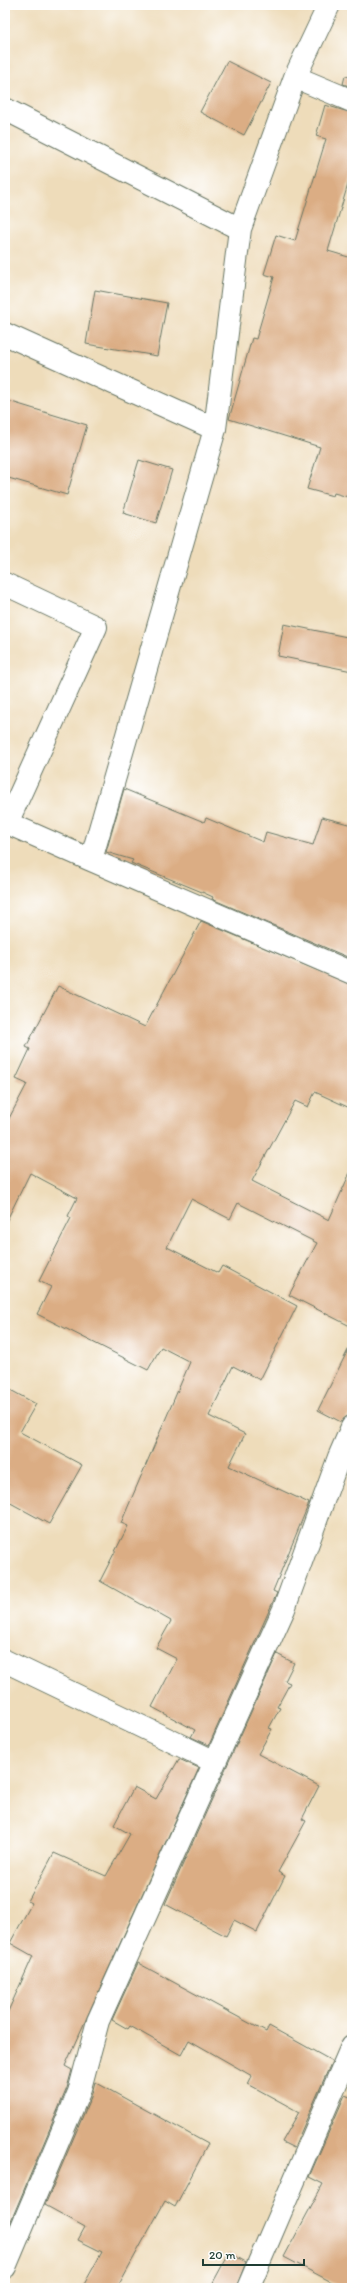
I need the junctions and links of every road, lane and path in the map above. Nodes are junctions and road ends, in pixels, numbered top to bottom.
1 (329, 5) edge
2 (295, 77) junction
3 (352, 101) edge
4 (5, 109) edge
5 (240, 229) junction
6 (5, 334) edge
7 (215, 429) junction
8 (5, 584) edge
9 (148, 660) dead end
10 (6, 823) edge
11 (91, 860) junction
12 (352, 973) edge
13 (352, 1428) edge
14 (5, 1661) edge
15 (215, 1762) junction
16 (352, 2046) edge
17 (5, 2267) edge
18 (248, 2288) edge

1 - 2 street
2 - 3 street
2 - 5 street
4 - 5 street
5 - 7 street
6 - 7 street
7 - 11 street
8 - 10 street
9 - 11 street
10 - 11 street
11 - 12 street
13 - 15 street
14 - 15 street
15 - 17 street
16 - 18 street

